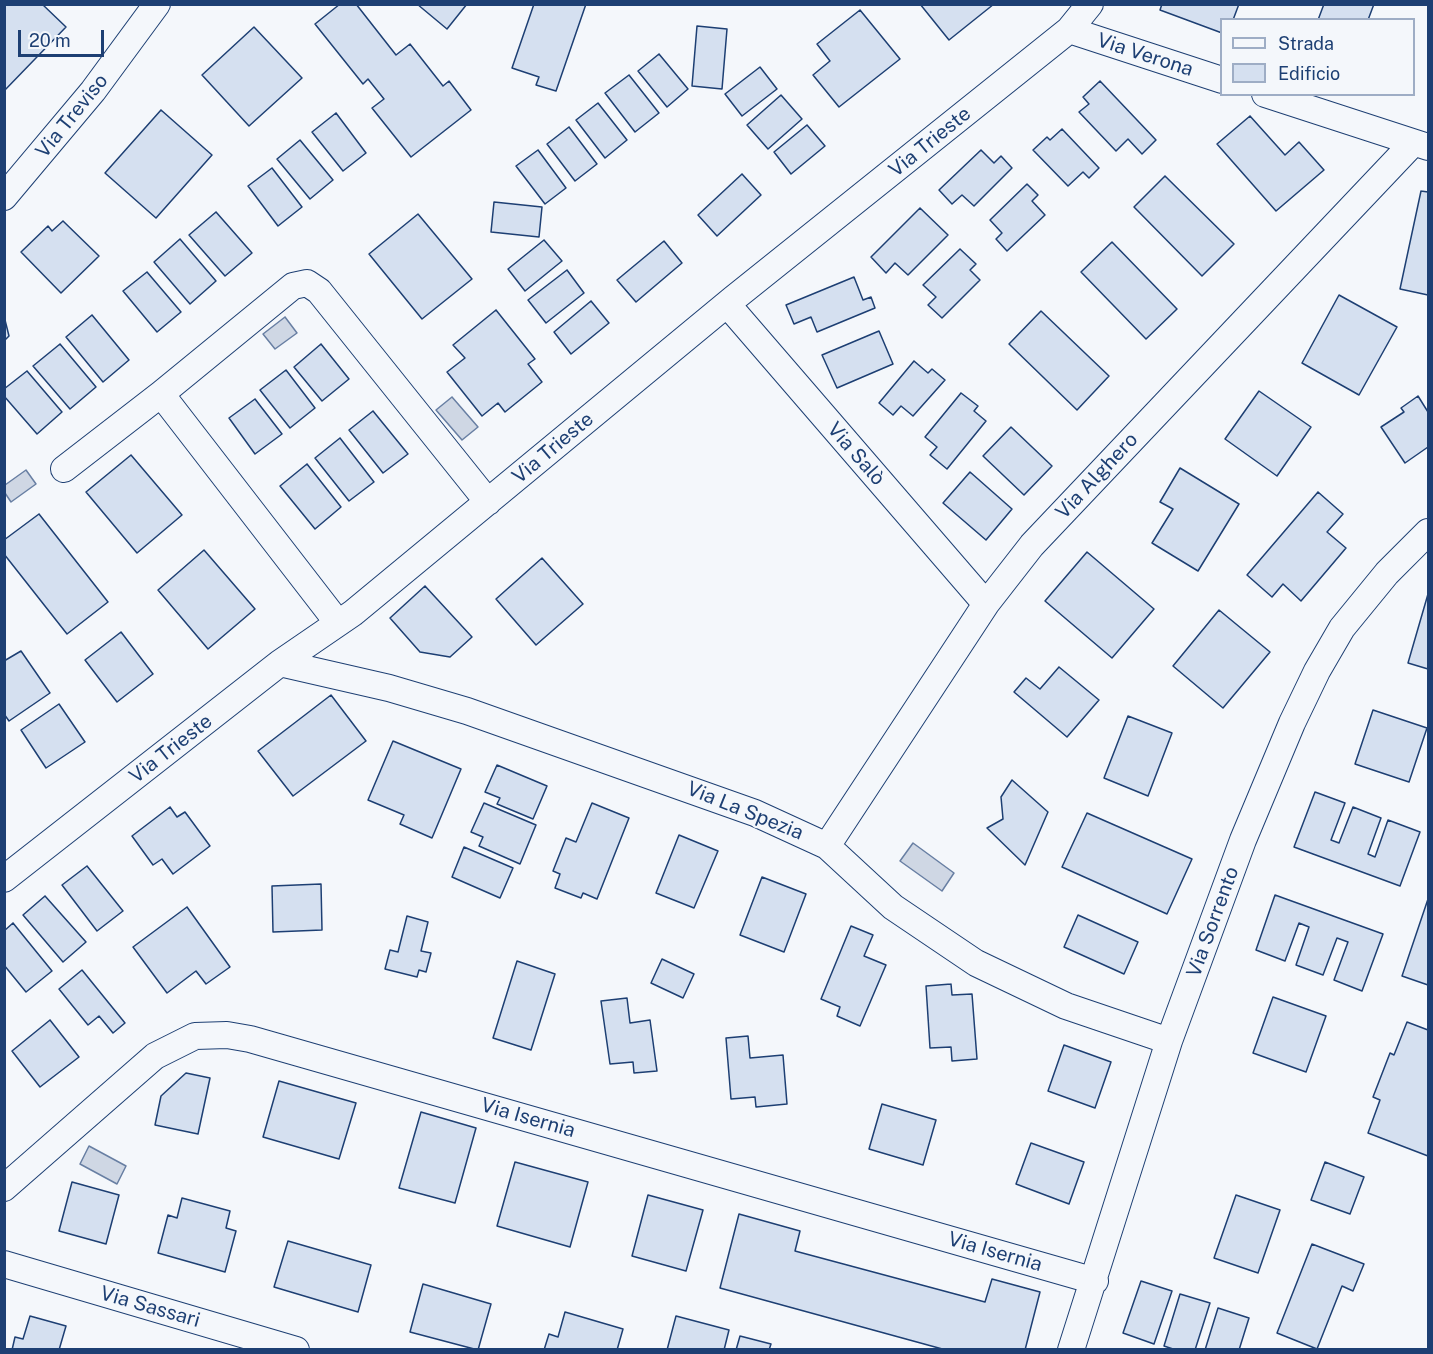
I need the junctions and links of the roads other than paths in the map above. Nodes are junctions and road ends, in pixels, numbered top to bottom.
1 (157, 4) edge
2 (1090, 4) edge
3 (1069, 30) junction
4 (1220, 80) edge
5 (1271, 96) edge
6 (1421, 145) edge
7 (4, 197) edge
8 (727, 304) junction
9 (161, 394) junction
10 (64, 469) dead end
11 (488, 502) junction
12 (1428, 532) edge
13 (986, 604) junction
14 (338, 623) junction
15 (280, 663) junction
16 (827, 846) junction
17 (4, 879) edge
18 (1169, 1041) junction
19 (4, 1188) edge
20 (4, 1264) edge
21 (1095, 1281) junction
22 (296, 1350) edge
23 (1071, 1350) edge

1 - 7 street, Via Treviso
2 - 3 street, Via Trieste
3 - 4 street, Via Verona
3 - 8 street, Via Trieste
5 - 6 street
6 - 13 street, Via Alghero
8 - 11 street, Via Trieste
8 - 13 street, Via Salò
9 - 10 street
9 - 11 street
9 - 14 street
11 - 14 street, Via Trieste
12 - 18 street, Via Sorrento
13 - 16 street, Via Alghero
14 - 15 street, Via Trieste
15 - 16 street, Via La Spezia
15 - 17 street, Via Trieste
16 - 18 street, Via La Spezia
18 - 21 street, Via Sorrento
19 - 21 street, Via Isernia
20 - 22 street, Via Sassari
21 - 23 street, Via Sorrento

